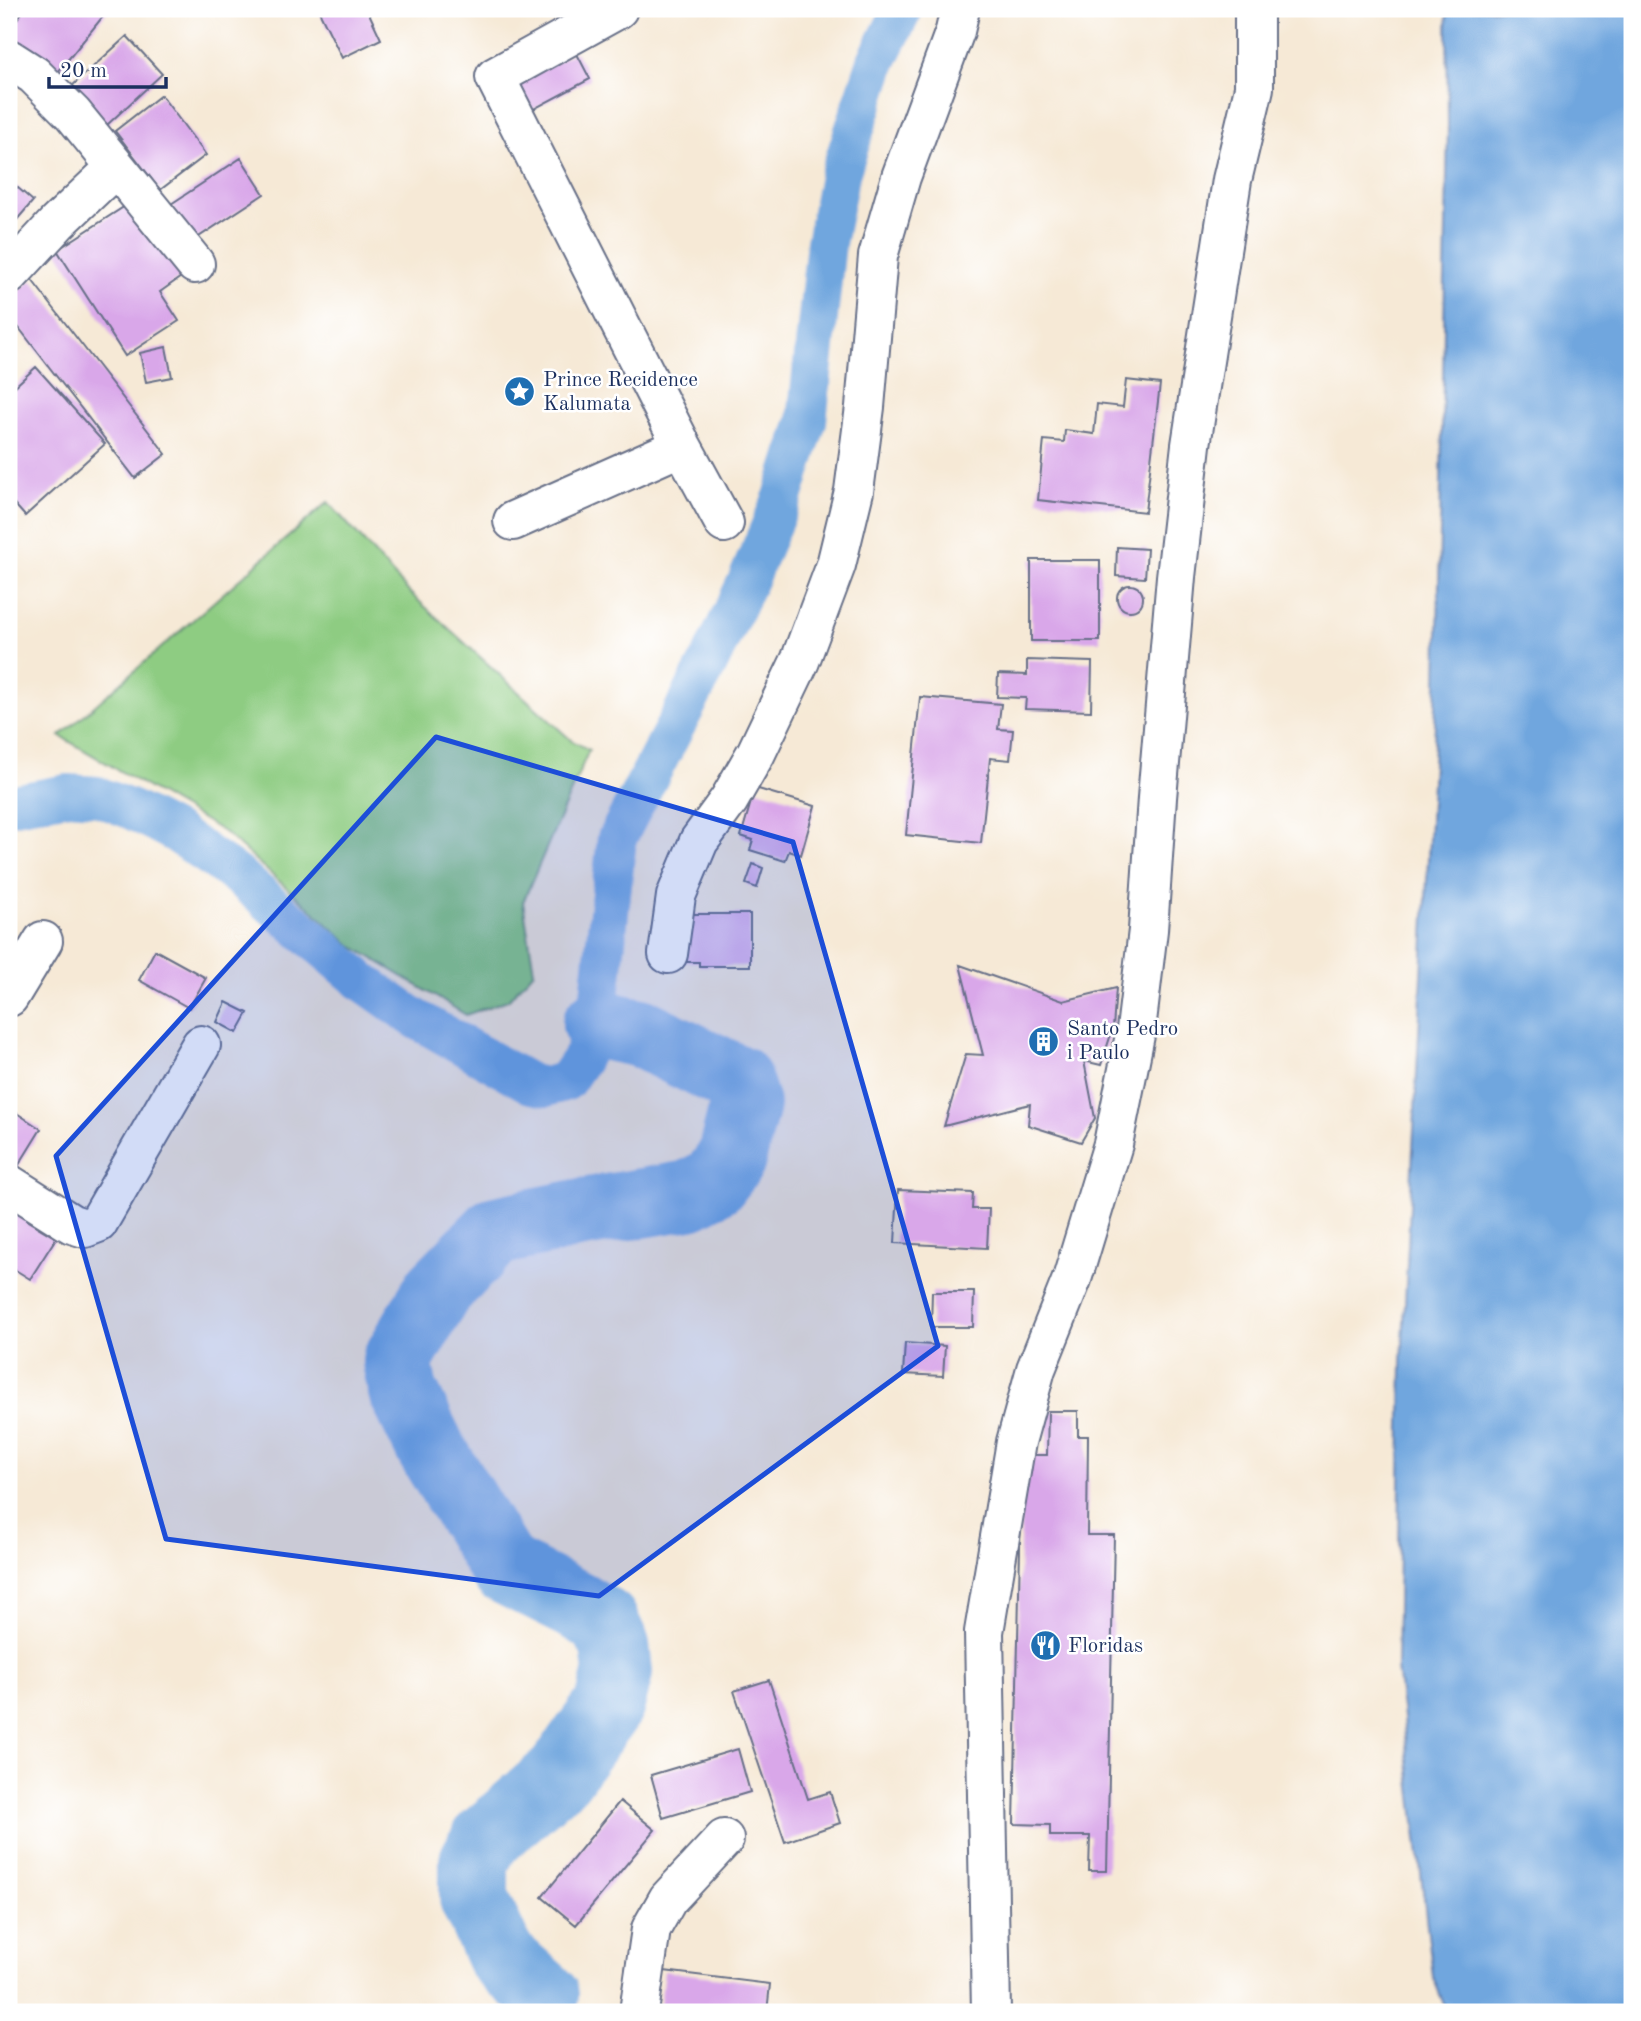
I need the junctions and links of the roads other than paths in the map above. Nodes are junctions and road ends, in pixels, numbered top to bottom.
1 (960, 9) edge
2 (1254, 9) edge
3 (608, 11) edge
4 (9, 59) edge
5 (115, 167) junction
6 (195, 264) dead end
7 (9, 275) edge
8 (682, 446) junction
9 (513, 521) dead end
10 (723, 523) dead end
11 (43, 941) dead end
12 (668, 954) dead end
13 (9, 997) edge
14 (201, 1045) dead end
15 (9, 1184) edge
16 (724, 1839) dead end
17 (639, 2012) edge
18 (991, 2012) edge

1 - 12 main road
2 - 18 main road
3 - 8 main road
4 - 5 main road
5 - 6 main road
5 - 7 main road
8 - 9 main road
8 - 10 main road
11 - 13 main road
14 - 15 main road
16 - 17 main road

